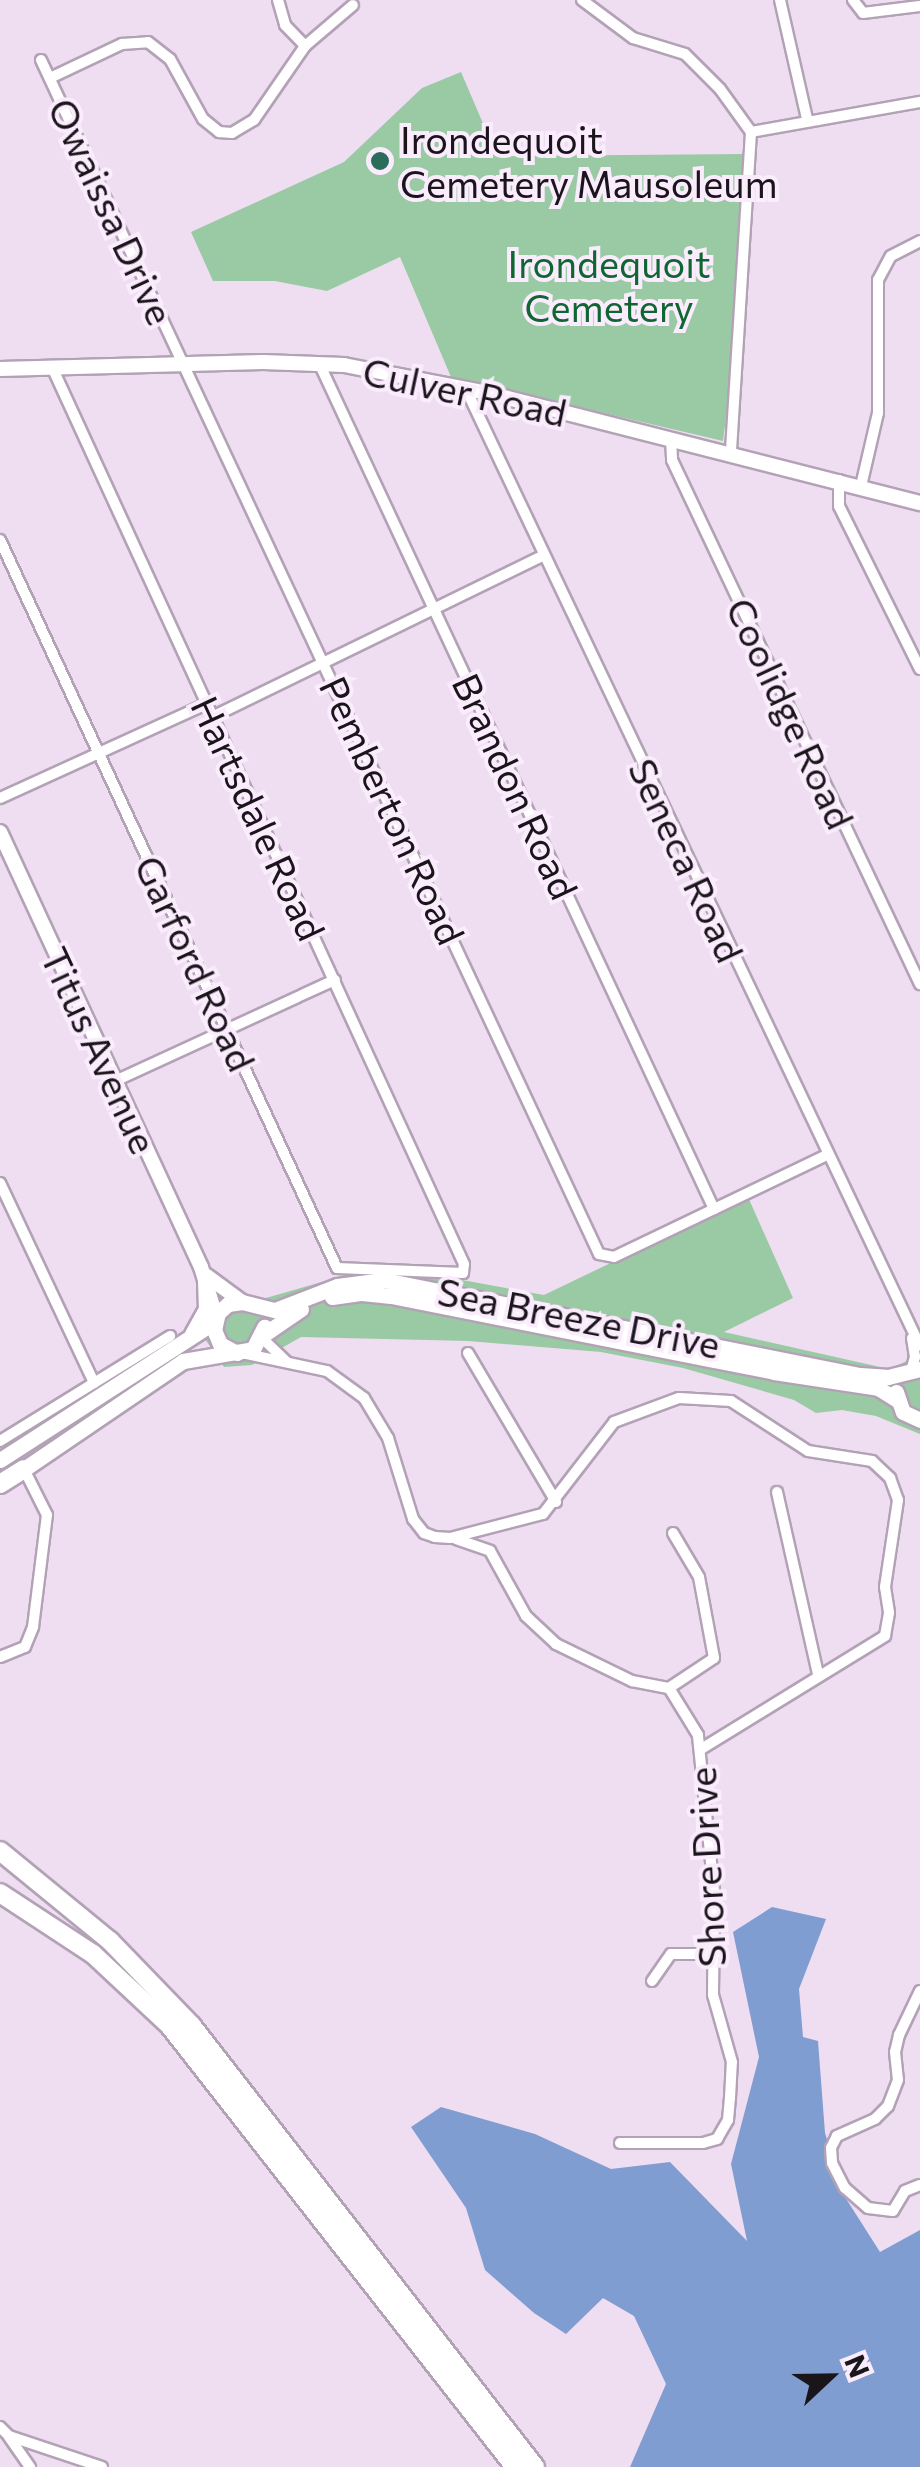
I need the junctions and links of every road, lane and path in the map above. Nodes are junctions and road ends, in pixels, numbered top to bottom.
1 (278, 0) edge
2 (582, 0) edge
3 (780, 0) edge
4 (853, 0) edge
5 (353, 4) dead end
6 (920, 6) edge
7 (305, 46) junction
8 (41, 60) dead end
9 (50, 78) junction
10 (920, 102) edge
11 (807, 119) junction
12 (751, 132) junction
13 (920, 241) edge
14 (320, 362) junction
15 (182, 363) junction
16 (52, 367) junction
17 (0, 369) edge
18 (465, 388) junction
19 (672, 439) junction
20 (732, 454) junction
21 (839, 480) junction
22 (861, 486) junction
23 (920, 503) edge
24 (0, 540) edge
25 (542, 556) junction
26 (434, 610) junction
27 (324, 663) junction
28 (920, 669) edge
29 (206, 704) junction
30 (212, 717) junction
31 (98, 753) junction
32 (0, 798) edge
33 (0, 832) edge
34 (334, 980) junction
35 (920, 984) edge
36 (227, 1030) junction
37 (114, 1081) junction
38 (827, 1155) junction
39 (0, 1183) edge
40 (714, 1209) junction
41 (465, 1270) joint
42 (203, 1272) junction
43 (247, 1304) junction
44 (215, 1319) junction
45 (911, 1332) junction
46 (263, 1337) junction
47 (174, 1342) junction
48 (920, 1346) edge
49 (239, 1353) junction
50 (468, 1353) dead end
51 (297, 1366) junction
52 (913, 1370) edge
53 (94, 1383) junction
54 (897, 1400) junction
55 (920, 1420) edge
56 (0, 1441) edge
57 (0, 1460) edge
58 (24, 1468) junction
59 (0, 1484) edge
60 (776, 1492) dead end
61 (556, 1502) junction
62 (674, 1534) dead end
63 (450, 1538) junction
64 (0, 1658) edge
65 (818, 1674) junction
66 (669, 1688) junction
67 (700, 1750) junction
68 (0, 1850) edge
69 (0, 1893) edge
70 (714, 1954) junction
71 (652, 1981) dead end
72 (920, 1991) edge
73 (620, 2143) dead end
74 (920, 2185) edge
75 (4, 2432) edge
76 (527, 2465) edge
77 (30, 2467) edge
78 (102, 2467) edge

1 - 7 street
2 - 12 street
3 - 11 street
4 - 6 street
5 - 7 street
7 - 9 street
8 - 9 street, Owaissa Drive
9 - 15 street, Owaissa Drive
10 - 11 street
11 - 12 street
12 - 20 street
13 - 22 street
14 - 15 main road, Culver Road
14 - 18 main road, Culver Road
14 - 26 street, Brandon Road
15 - 16 main road, Culver Road
15 - 27 street, Pemberton Road
16 - 17 main road, Culver Road
16 - 29 street, Hartsdale Road
18 - 19 main road, Culver Road
18 - 25 street, Seneca Road
19 - 20 main road, Culver Road
19 - 35 street, Coolidge Road
20 - 21 main road, Culver Road
21 - 22 main road, Culver Road
21 - 28 street
22 - 23 main road, Culver Road
24 - 31 street, Garford Road
25 - 26 street
25 - 38 street, Seneca Road
26 - 27 street
26 - 40 street, Brandon Road
27 - 30 street
27 - 40 street, Pemberton Road
29 - 30 street, Hartsdale Road
29 - 31 street
30 - 34 street, Hartsdale Road
31 - 32 street
31 - 36 street, Garford Road
33 - 37 main road, Titus Avenue
34 - 36 street
34 - 41 street, Hartsdale Road
36 - 37 street
36 - 41 street, Garford Road
37 - 42 main road, Titus Avenue
38 - 40 street
38 - 45 street, Seneca Road
39 - 53 street
42 - 43 main road, Titus Avenue
42 - 44 main road, Titus Avenue
42 - 47 main road
43 - 44 main road
43 - 46 main road
43 - 52 main road, Sea Breeze Drive
44 - 47 main road
44 - 49 main road
45 - 48 street, Seneca Road
45 - 52 street, Seneca Road
46 - 49 main road
46 - 51 street
46 - 54 main road, Sea Breeze Drive
47 - 53 street
47 - 57 main road
49 - 51 street
49 - 58 main road
50 - 61 street
51 - 63 street
52 - 54 main road
53 - 56 street
54 - 55 main road
58 - 59 highway
58 - 64 street
60 - 65 street
61 - 63 street
61 - 65 street
62 - 66 street
63 - 66 street
65 - 67 street
66 - 67 street, Shore Drive
67 - 70 street, Shore Drive
68 - 76 highway
69 - 76 highway
70 - 71 street
70 - 73 street, Shore Drive
72 - 74 street
75 - 77 street
75 - 78 street

